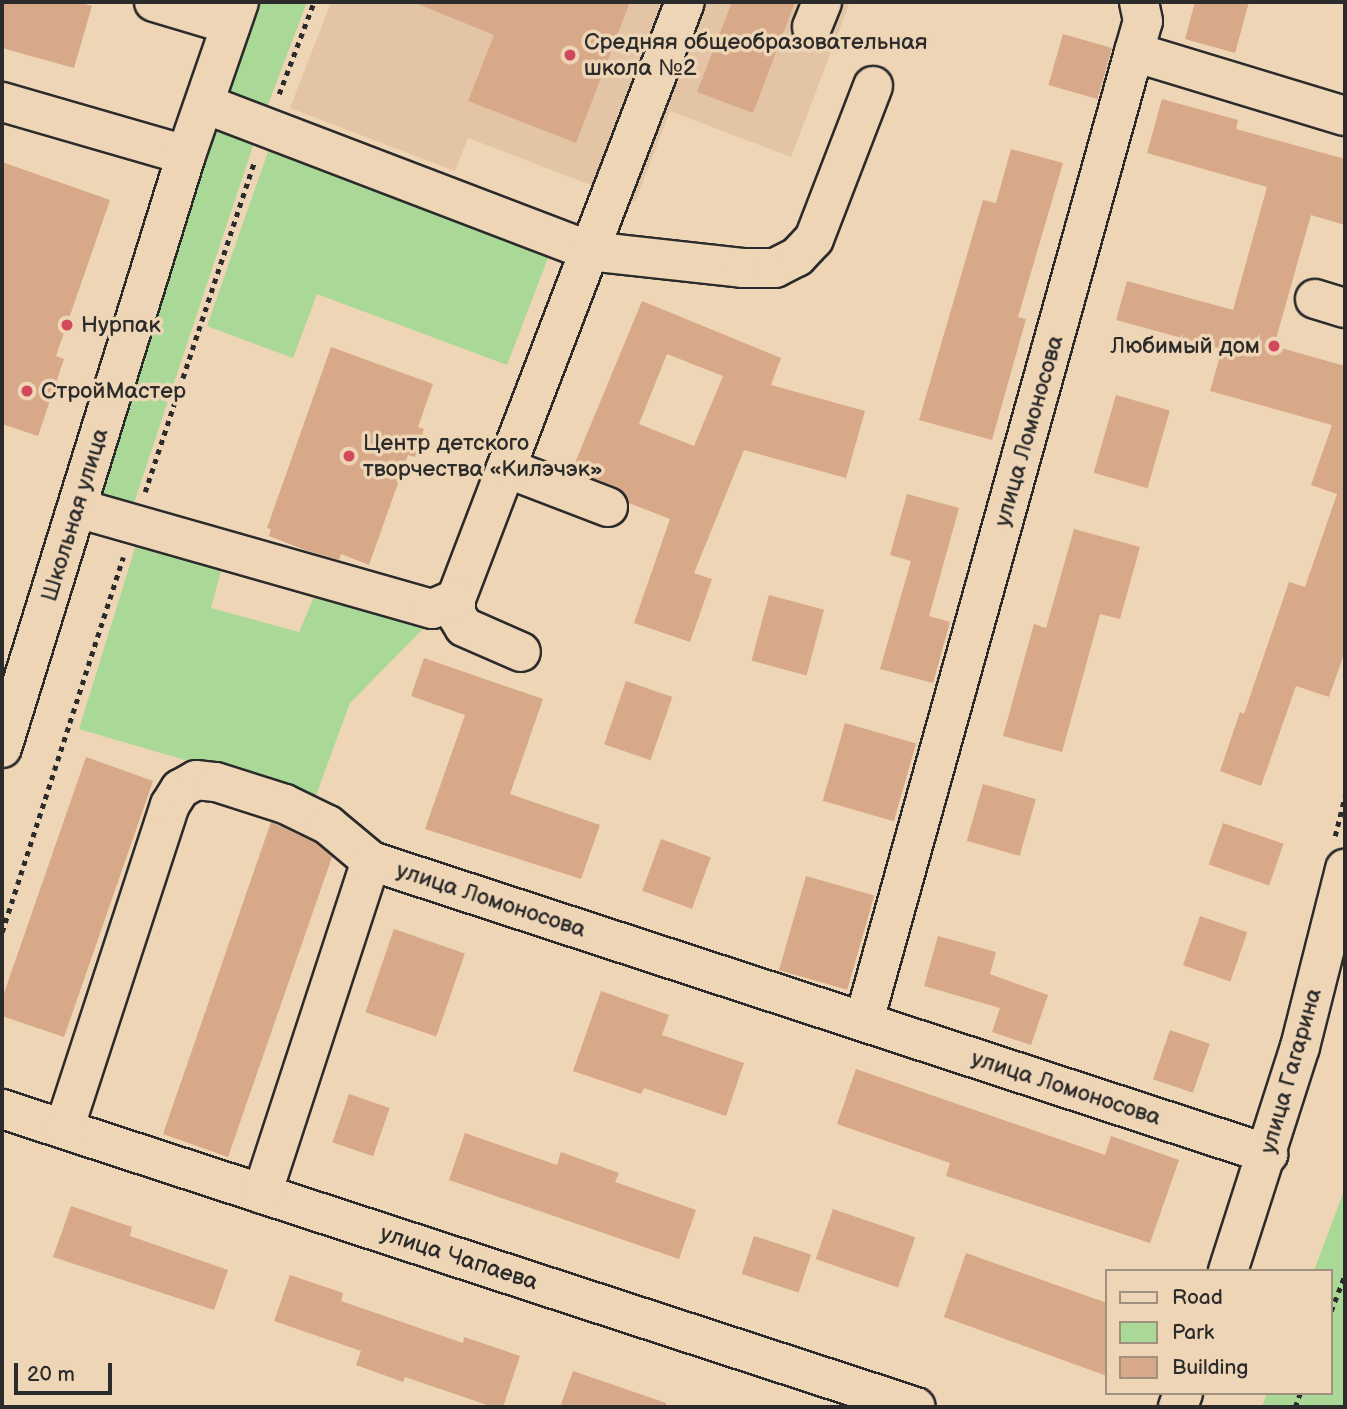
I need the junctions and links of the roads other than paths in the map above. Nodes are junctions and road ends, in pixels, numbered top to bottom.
1 (154, 2) edge
2 (685, 2) edge
3 (1139, 2) edge
4 (235, 13) edge
5 (1134, 52) junction
6 (873, 86) dead end
7 (2, 102) edge
8 (205, 104) junction
9 (1345, 116) edge
10 (187, 155) junction
11 (589, 251) junction
12 (506, 468) junction
13 (77, 508) junction
14 (608, 508) dead end
15 (456, 599) junction
16 (521, 652) dead end
17 (2, 748) edge
18 (371, 861) junction
19 (1345, 869) edge
20 (864, 1021) junction
21 (2, 1109) edge
22 (64, 1129) junction
23 (1268, 1154) junction
24 (262, 1194) junction
25 (1229, 1269) edge
26 (916, 1407) edge

1 - 4 street
2 - 11 street
3 - 5 street, улица Ломоносова
4 - 8 street, Школьная улица
5 - 9 street
5 - 20 street, улица Ломоносова
6 - 11 street
7 - 10 street
8 - 10 street, Школьная улица
8 - 11 street
10 - 13 street, Школьная улица
11 - 12 street
12 - 14 street
12 - 15 street
13 - 15 street
13 - 17 street, Школьная улица
15 - 16 street
18 - 20 street, улица Ломоносова
18 - 22 street
18 - 24 street, улица Ломоносова
19 - 23 street, улица Гагарина
20 - 23 street, улица Ломоносова
21 - 22 street, улица Чапаева
22 - 24 street, улица Чапаева
23 - 25 street, улица Гагарина
24 - 26 street, улица Чапаева

